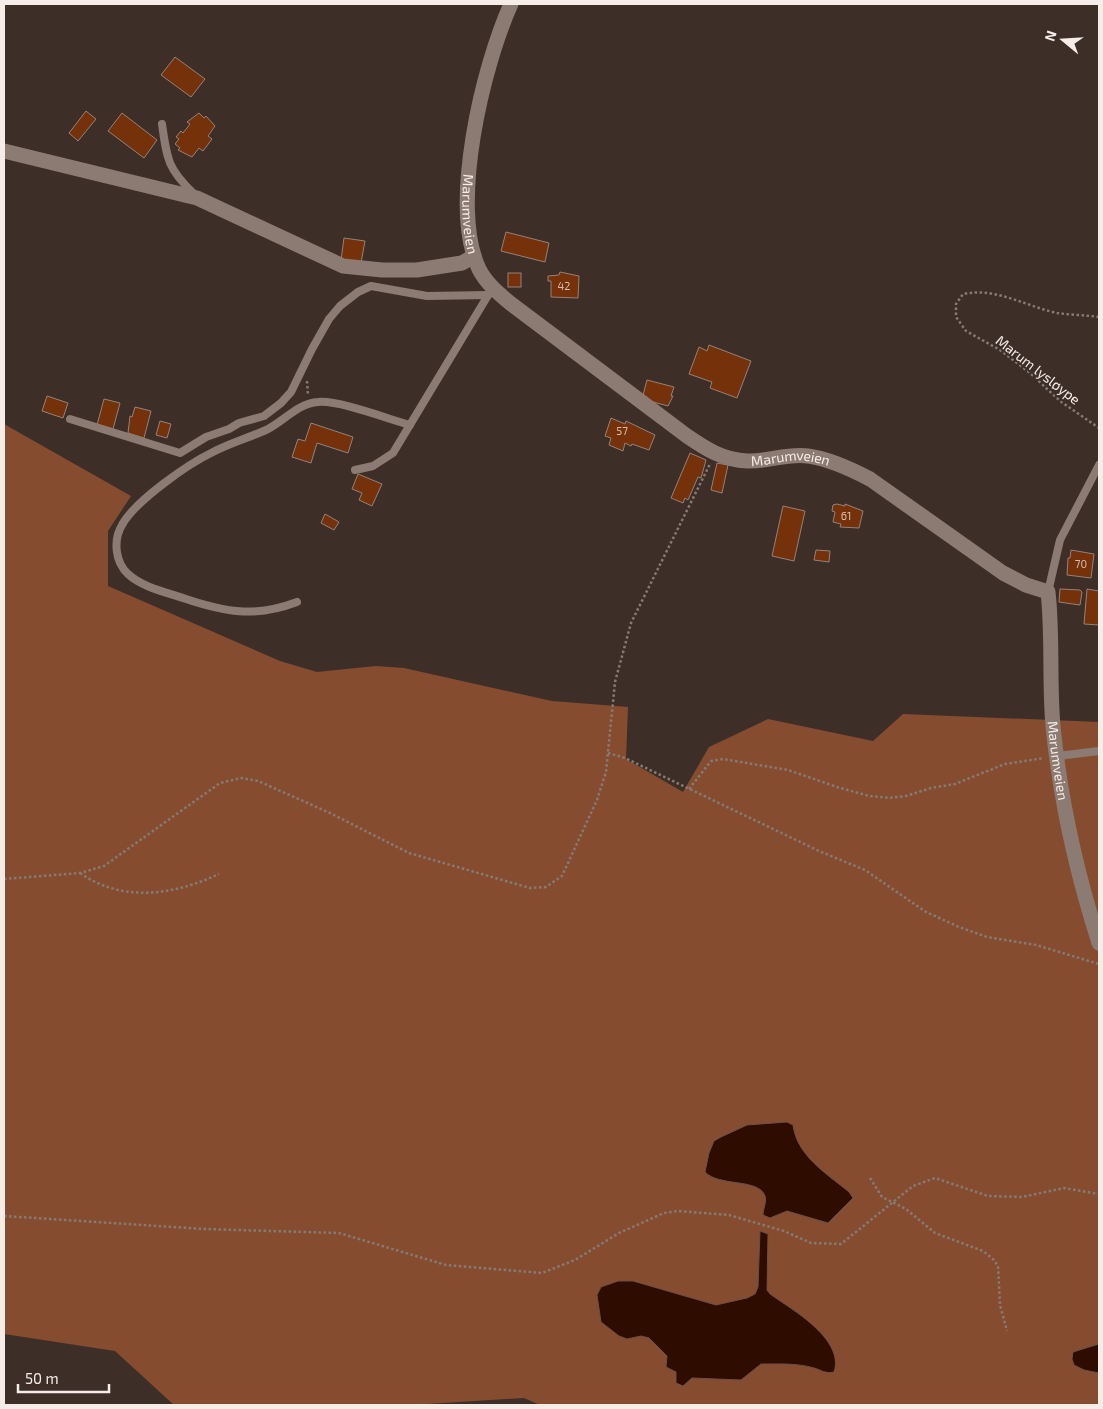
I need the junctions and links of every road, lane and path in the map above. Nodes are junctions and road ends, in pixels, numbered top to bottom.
1 (511, 4) edge
2 (162, 124) dead end
3 (4, 151) edge
4 (197, 198) junction
5 (474, 256) junction
6 (382, 270) junction
7 (371, 286) junction
8 (490, 292) junction
9 (1099, 317) edge
10 (305, 367) junction
11 (308, 404) junction
12 (70, 418) dead end
13 (410, 425) junction
14 (1099, 428) edge
15 (715, 454) junction
16 (1099, 465) edge
17 (355, 470) dead end
18 (1048, 592) junction
19 (297, 602) dead end
20 (1099, 751) edge
21 (608, 753) junction
22 (1058, 756) junction
23 (690, 789) junction
24 (80, 873) junction
25 (219, 874) dead end
26 (4, 879) edge
27 (1099, 943) edge
28 (1099, 964) edge
29 (870, 1178) dead end
30 (1099, 1194) edge
31 (892, 1202) junction
32 (4, 1216) edge
33 (1007, 1331) dead end

1 - 5 street, Marumveien
2 - 4 lane
3 - 4 street
4 - 6 street
5 - 6 street
5 - 8 street, Marumveien
6 - 7 lane
7 - 8 lane
7 - 10 lane
8 - 13 lane
8 - 15 street, Marumveien
9 - 14 path, Marum lysløype
10 - 11 path
10 - 12 lane
11 - 13 lane
11 - 19 lane
13 - 17 lane
15 - 18 street, Marumveien
15 - 21 path
16 - 18 lane
18 - 22 street, Marumveien
20 - 22 lane
21 - 23 path
21 - 24 path
22 - 23 path
22 - 27 street, Marumveien
23 - 28 path
24 - 25 path
24 - 26 path
29 - 31 path
30 - 31 path
31 - 32 path
31 - 33 path

